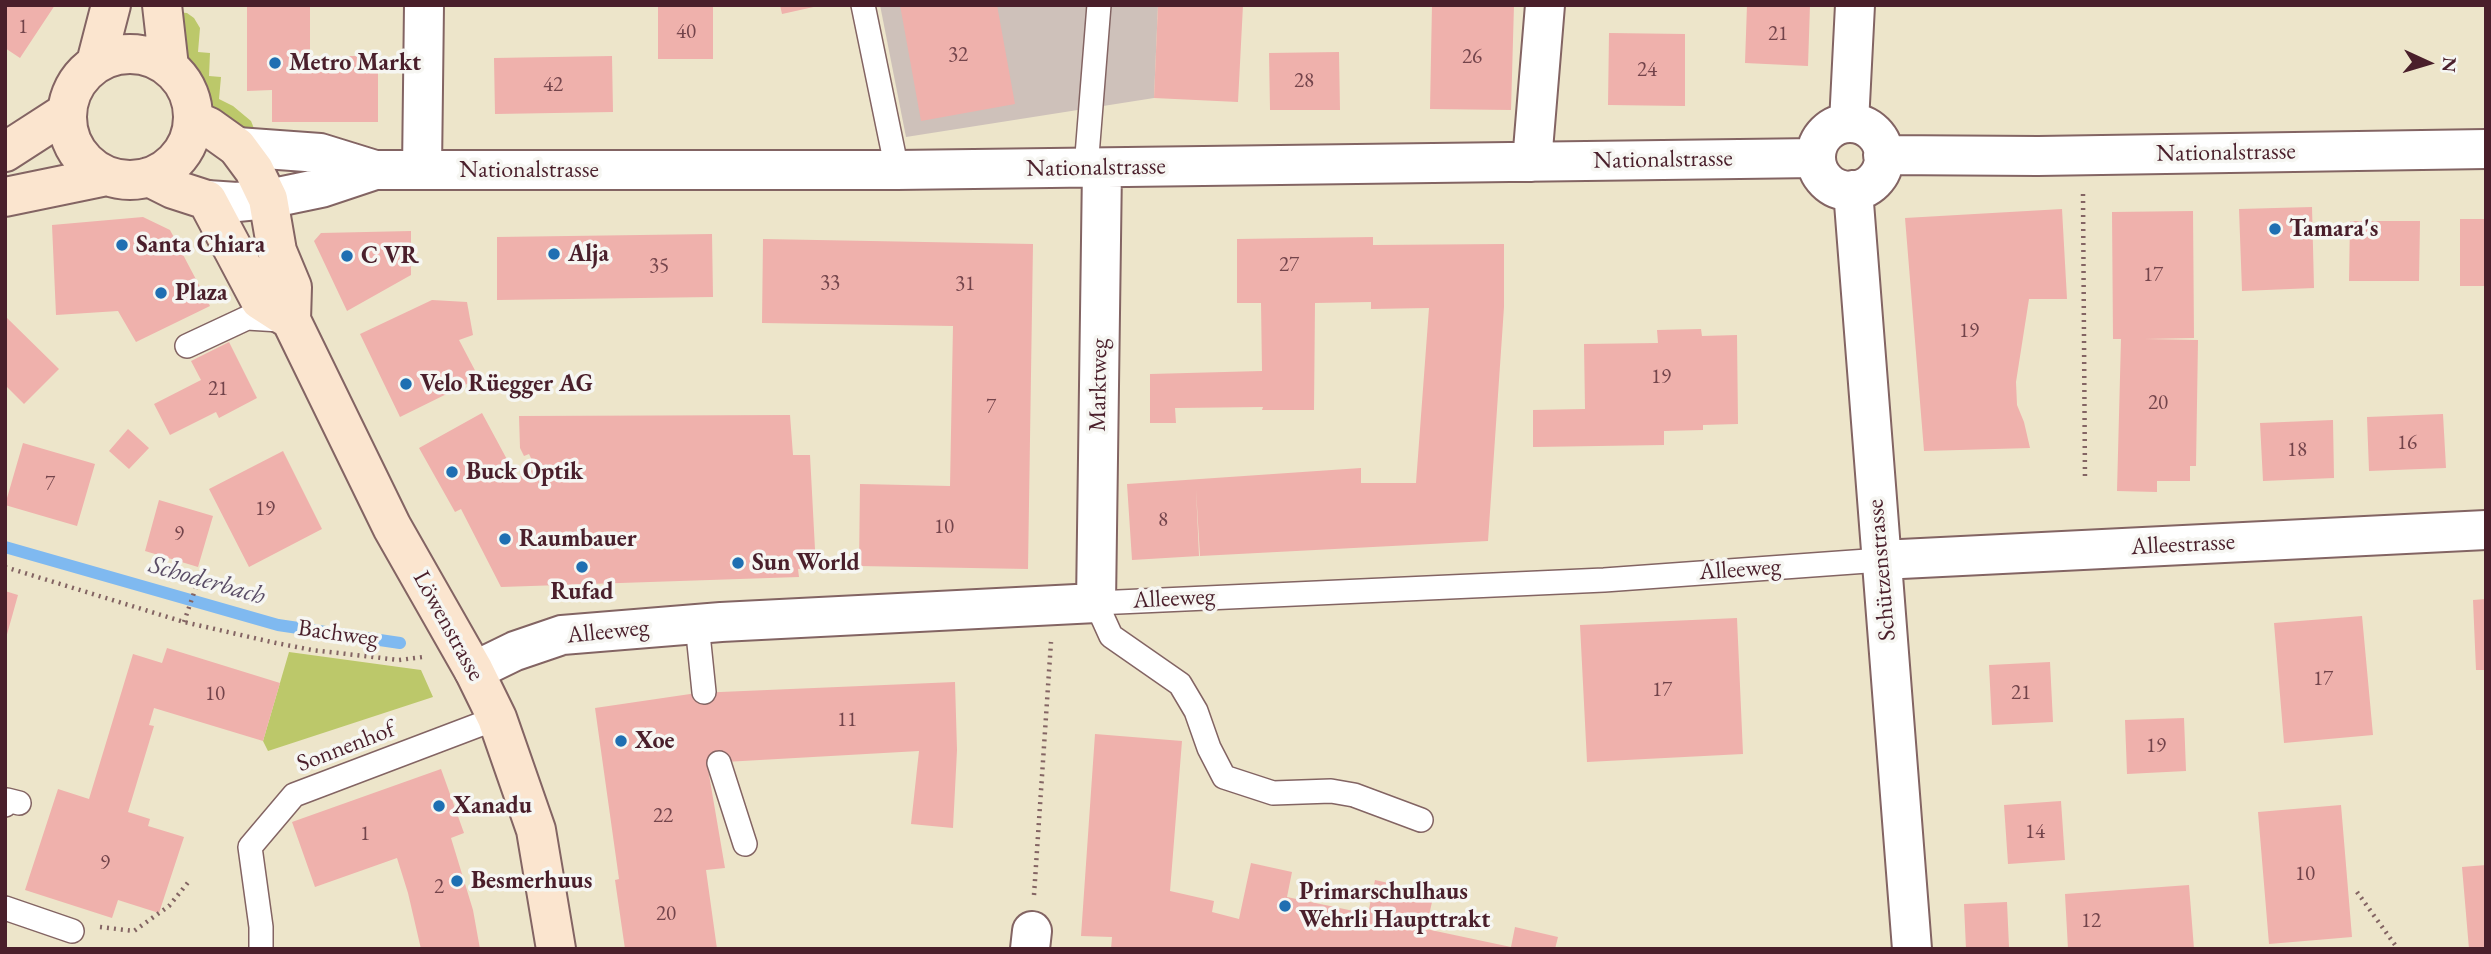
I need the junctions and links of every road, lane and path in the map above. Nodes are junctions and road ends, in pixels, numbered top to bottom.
1 (111, 5) edge
2 (162, 5) edge
3 (424, 5) edge
4 (863, 5) edge
5 (1098, 5) edge
6 (1545, 5) edge
7 (1855, 5) edge
8 (96, 63) junction
9 (169, 68) junction
10 (67, 112) junction
11 (193, 120) junction
12 (1849, 123) junction
13 (237, 147) junction
14 (2486, 149) edge
15 (5, 152) edge
16 (1883, 155) junction
17 (1816, 158) junction
18 (1532, 162) junction
19 (1094, 168) junction
20 (375, 170) junction
21 (422, 170) junction
22 (897, 170) junction
23 (107, 176) junction
24 (149, 177) junction
25 (2082, 186) dead end
26 (1853, 190) junction
27 (5, 197) edge
28 (268, 199) junction
29 (207, 200) junction
30 (291, 320) junction
31 (187, 346) dead end
32 (2085, 480) dead end
33 (2486, 530) edge
34 (1881, 560) junction
35 (5, 567) edge
36 (197, 584) dead end
37 (1096, 603) junction
38 (184, 622) junction
39 (697, 624) junction
40 (1052, 631) dead end
41 (424, 657) dead end
42 (474, 671) junction
43 (704, 692) dead end
44 (497, 718) junction
45 (719, 763) dead end
46 (1421, 820) dead end
47 (745, 844) dead end
48 (190, 880) dead end
49 (2357, 892) dead end
50 (5, 908) edge
51 (72, 931) joint
52 (1031, 940) edge
53 (261, 949) edge
54 (556, 949) edge
55 (1912, 949) edge
56 (2398, 949) edge

1 - 8 street
2 - 9 street
3 - 21 street
4 - 22 lane
5 - 19 lane
6 - 18 street
7 - 12 street
8 - 9 street
8 - 10 street
9 - 11 street
10 - 15 street
10 - 23 street
11 - 13 street, Löwenstrasse
11 - 24 street
12 - 16 street
12 - 17 street
13 - 20 street, Nationalstrasse
13 - 28 street, Löwenstrasse
14 - 16 street, Nationalstrasse
16 - 26 street
17 - 18 street, Nationalstrasse
17 - 26 street
18 - 19 street, Nationalstrasse
19 - 22 street, Nationalstrasse
19 - 37 street, Marktweg
20 - 21 street, Nationalstrasse
20 - 28 street, Nationalstrasse
21 - 22 street, Nationalstrasse
23 - 24 street
23 - 27 street
24 - 29 street
25 - 32 path
26 - 34 street, Schützenstrasse
28 - 29 street, Nationalstrasse
28 - 30 street, Löwenstrasse
29 - 30 street
30 - 31 lane
30 - 42 street, Löwenstrasse
33 - 34 street, Alleestrasse
34 - 37 lane, Alleeweg
34 - 55 street, Schützenstrasse
35 - 38 path, Bachweg
36 - 38 path
37 - 39 street, Alleeweg
37 - 46 lane
38 - 41 path, Bachweg
39 - 42 street, Alleeweg
39 - 43 lane
40 - 52 path
42 - 44 street, Löwenstrasse
44 - 53 lane, Sonnenhof
44 - 54 street, Löwenstrasse
45 - 47 lane
48 - 51 path
49 - 56 path
50 - 51 lane

